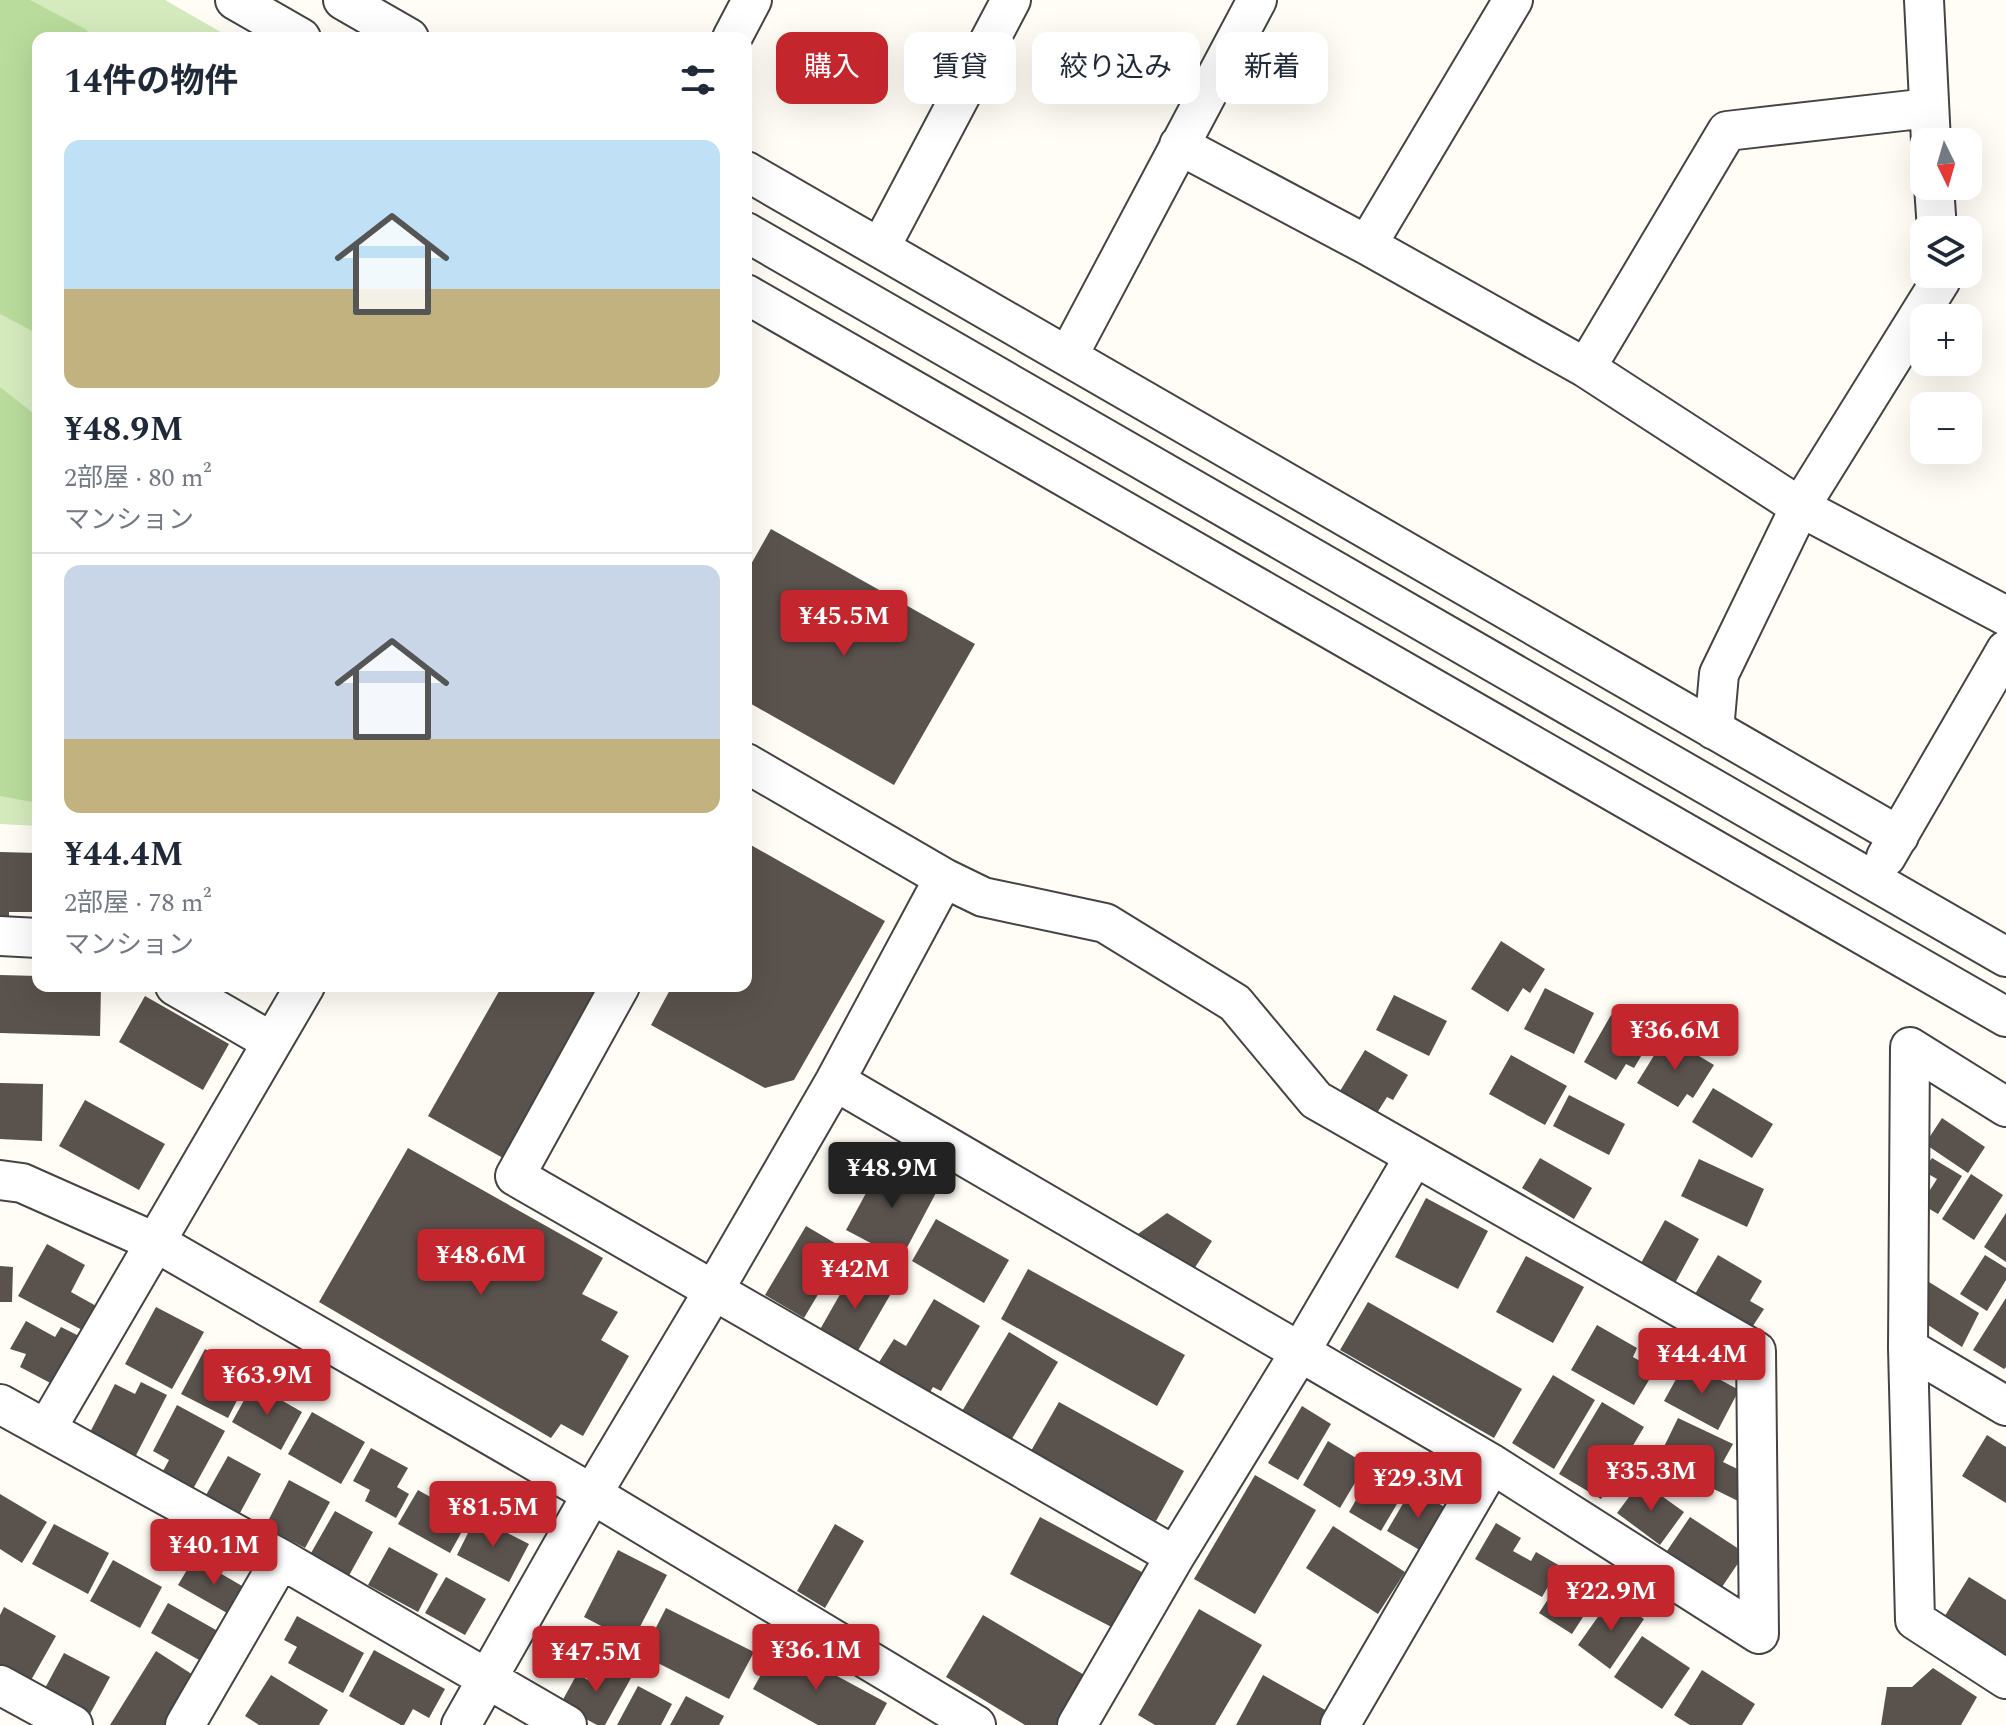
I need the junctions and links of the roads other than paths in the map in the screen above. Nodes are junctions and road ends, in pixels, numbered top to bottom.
1 (235, 0) edge
2 (343, 0) edge
3 (752, 0) edge
4 (1011, 0) edge
5 (1257, 0) edge
6 (1513, 0) edge
7 (1924, 0) edge
8 (291, 32) edge
9 (399, 32) edge
10 (735, 32) edge
11 (1930, 125) edge
12 (1179, 145) junction
13 (752, 174) edge
14 (752, 235) edge
15 (1367, 245) junction
16 (880, 248) junction
17 (1936, 288) edge
18 (752, 297) edge
19 (1068, 356) junction
20 (1586, 368) junction
21 (1800, 507) junction
22 (2006, 616) edge
23 (2006, 650) edge
24 (1714, 730) junction
25 (752, 766) edge
26 (1899, 836) junction
27 (944, 878) junction
28 (1872, 879) junction
29 (0, 936) edge
30 (32, 938) edge
31 (2006, 957) edge
32 (185, 992) edge
33 (301, 992) edge
34 (617, 992) edge
35 (2006, 1017) edge
36 (272, 1042) junction
37 (835, 1081) junction
38 (2006, 1107) edge
39 (1414, 1157) junction
40 (0, 1180) edge
41 (157, 1243) junction
42 (714, 1290) junction
43 (1908, 1348) junction
44 (1300, 1352) junction
45 (0, 1404) edge
46 (2006, 1406) edge
47 (47, 1428) junction
48 (1492, 1464) junction
49 (592, 1494) junction
50 (1175, 1556) junction
51 (281, 1559) junction
52 (487, 1678) junction
53 (2006, 1679) edge
54 (0, 1685) edge
55 (73, 1725) edge
56 (185, 1725) edge
57 (461, 1725) edge
58 (567, 1725) edge
59 (976, 1725) edge
60 (1077, 1725) edge
61 (1340, 1725) edge

1 - 8 street
2 - 9 street
3 - 10 street
4 - 16 street
5 - 12 street
6 - 15 street
7 - 11 street
11 - 20 street
12 - 15 street
12 - 19 street
13 - 16 street
14 - 28 street
15 - 20 street
16 - 19 street
17 - 21 street
18 - 35 street
19 - 24 street
20 - 21 street
21 - 22 street
21 - 24 street
23 - 26 street
24 - 26 street
25 - 27 street
26 - 28 street
27 - 37 street
27 - 39 street
28 - 31 street
29 - 30 street
32 - 36 street
33 - 36 street
34 - 42 street
36 - 41 street
37 - 42 street
37 - 44 street
38 - 43 street
39 - 44 street
39 - 48 street
40 - 41 street
41 - 47 street
41 - 49 street
42 - 49 street
42 - 50 street
43 - 46 street
43 - 53 street
44 - 48 street
44 - 50 street
45 - 47 street
47 - 51 street
48 - 61 street
49 - 52 street
49 - 59 street
50 - 60 street
51 - 52 street
51 - 56 street
52 - 57 street
52 - 58 street
54 - 55 street

